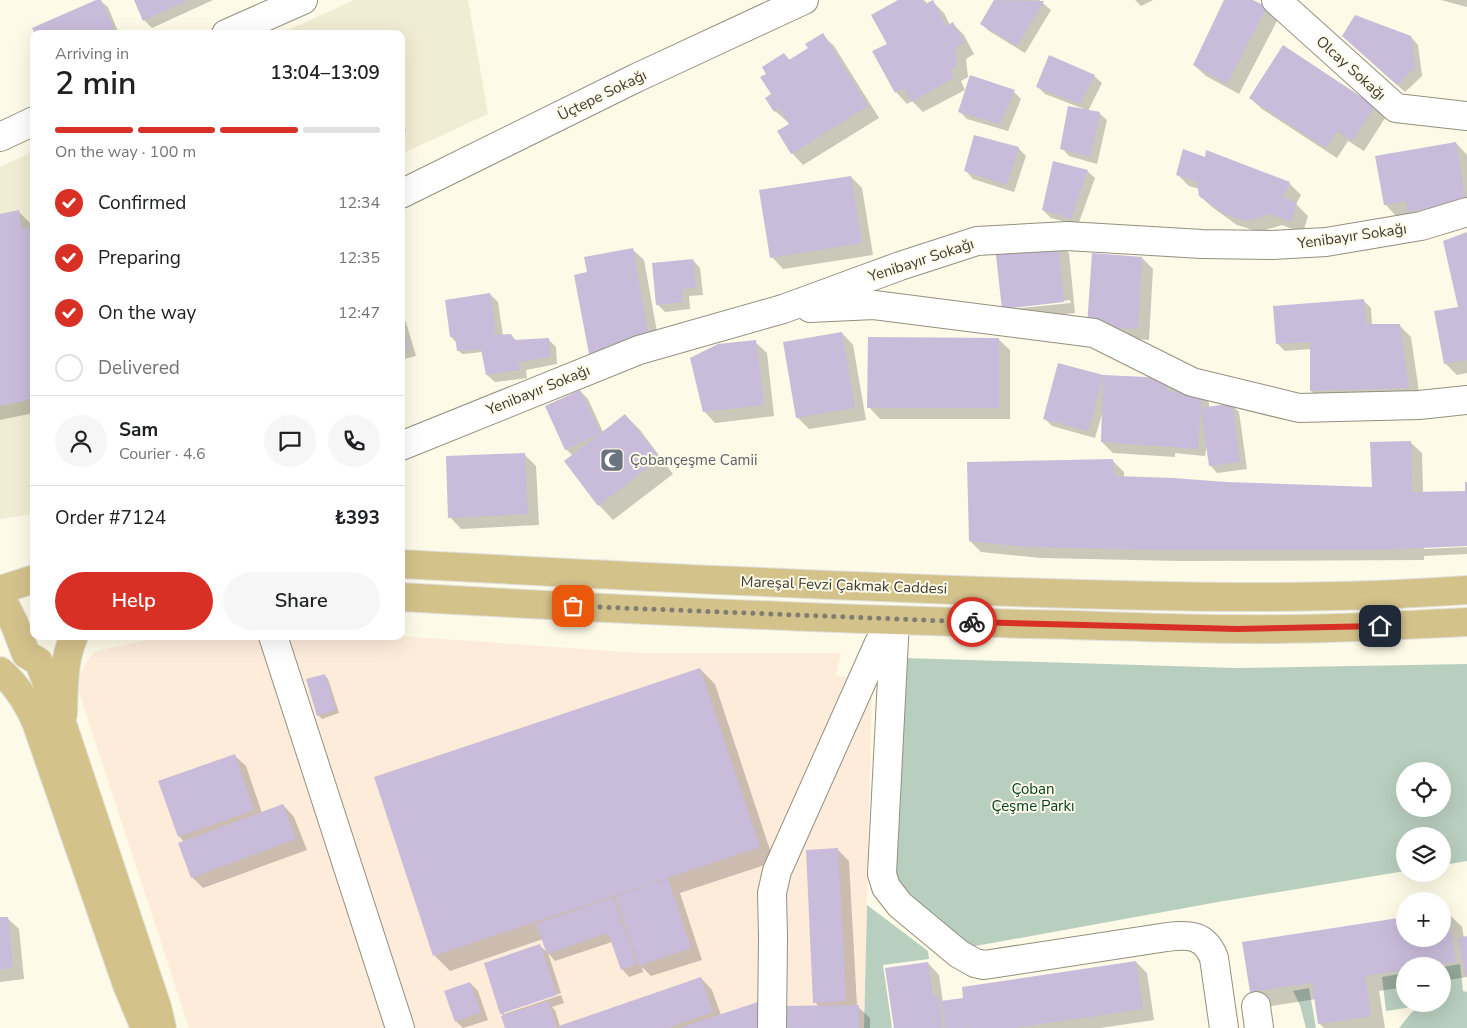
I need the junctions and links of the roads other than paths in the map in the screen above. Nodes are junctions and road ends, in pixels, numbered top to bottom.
1 (303, 0) edge
2 (804, 0) edge
3 (1276, 0) edge
4 (235, 30) edge
5 (1467, 116) edge
6 (30, 123) edge
7 (0, 137) edge
8 (405, 192) edge
9 (1467, 212) edge
10 (783, 309) junction
11 (1467, 400) edge
12 (405, 444) edge
13 (405, 564) edge
14 (30, 580) edge
15 (0, 590) edge
16 (1467, 590) edge
17 (0, 595) edge
18 (405, 596) edge
19 (895, 620) junction
20 (16, 622) edge
21 (1467, 622) edge
22 (72, 640) edge
23 (274, 640) edge
24 (0, 671) edge
25 (62, 723) junction
26 (145, 1028) edge
27 (162, 1028) edge
28 (400, 1028) edge
29 (772, 1028) edge
30 (1224, 1028) edge

1 - 4 street
2 - 8 street, Üçtepe Sokağı
3 - 5 street, Olcay Sokağı
6 - 7 street
9 - 10 street, Yenibayır Sokağı
10 - 11 street
10 - 12 street, Yenibayır Sokağı
13 - 16 main road, Mareşal Fevzi Çakmak Caddesi
14 - 15 main road
17 - 20 main road
18 - 19 main road
19 - 21 main road
19 - 29 street
19 - 30 street
20 - 25 main road
22 - 25 main road
23 - 28 street
24 - 26 main road
25 - 27 main road

